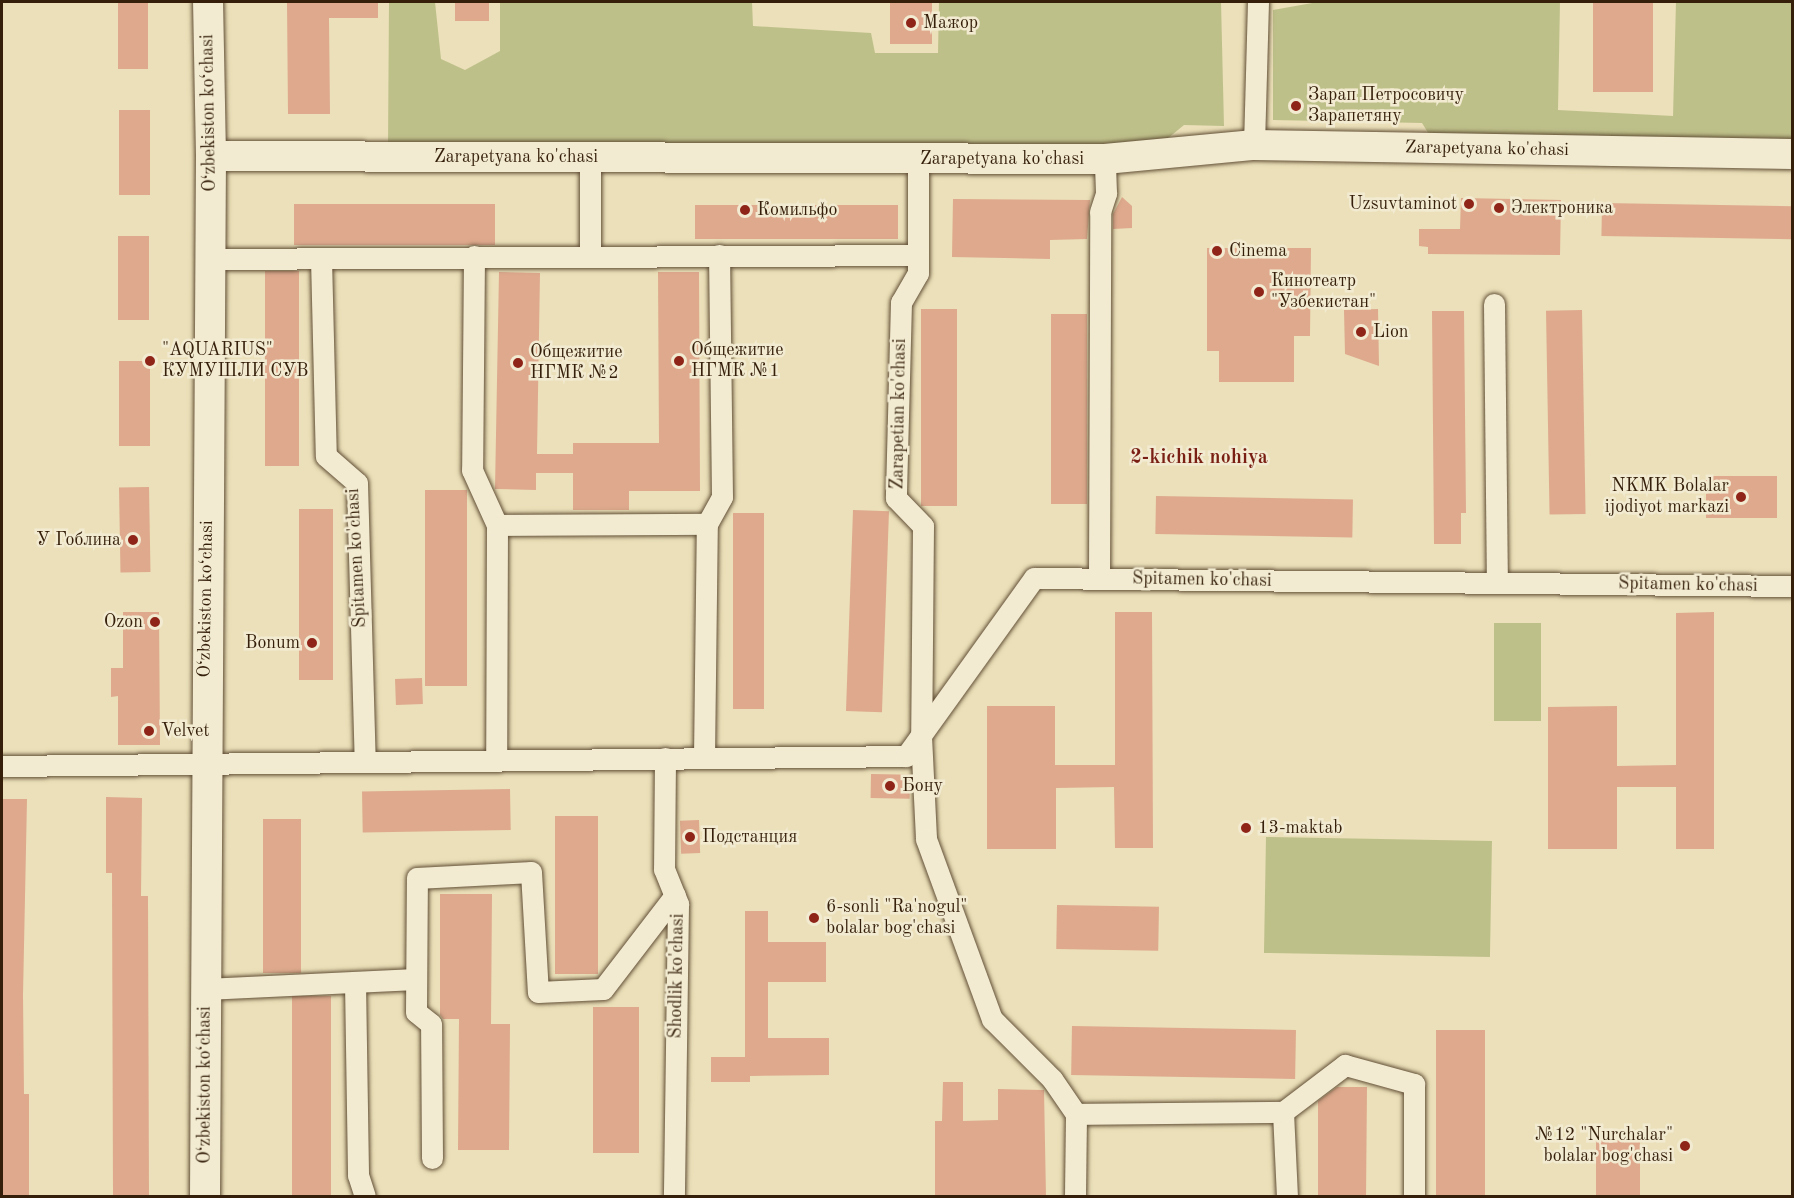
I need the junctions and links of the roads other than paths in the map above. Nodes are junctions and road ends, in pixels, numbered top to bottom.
1 (208, 2) edge
2 (1258, 2) edge
3 (1254, 145) junction
4 (1792, 154) edge
5 (211, 156) junction
6 (590, 157) junction
7 (918, 159) junction
8 (1105, 159) junction
9 (590, 255) junction
10 (719, 255) junction
11 (918, 255) junction
12 (474, 256) junction
13 (321, 258) junction
14 (210, 259) junction
15 (1494, 304) dead end
16 (707, 524) junction
17 (497, 525) junction
18 (1100, 578) junction
19 (1497, 583) junction
20 (1792, 586) edge
21 (921, 735) junction
22 (665, 758) junction
23 (704, 758) junction
24 (496, 760) junction
25 (364, 762) junction
26 (205, 764) junction
27 (2, 766) edge
28 (675, 895) junction
29 (416, 979) junction
30 (355, 982) junction
31 (205, 989) junction
32 (1283, 1112) junction
33 (1076, 1114) junction
34 (432, 1158) dead end
35 (205, 1197) edge
36 (365, 1197) edge
37 (674, 1197) edge
38 (1075, 1197) edge
39 (1287, 1197) edge
40 (1414, 1197) edge

1 - 5 street, O‘zbekiston ko‘chasi
2 - 3 street
3 - 4 street, Zarapetyana ko'chasi
3 - 8 street, Zarapetyana ko'chasi
5 - 6 street, Zarapetyana ko'chasi
5 - 14 street, O‘zbekiston ko‘chasi
6 - 7 street, Zarapetyana ko'chasi
6 - 9 street
7 - 8 street, Zarapetyana ko'chasi
7 - 11 street, Zarapetian ko'chasi
8 - 18 street
9 - 10 street
9 - 12 street
10 - 11 street
10 - 16 street
11 - 21 street, Zarapetian ko'chasi
12 - 13 street
12 - 17 street
13 - 14 street
13 - 25 street, Spitamen ko'chasi
14 - 26 street, O‘zbekiston ko‘chasi
15 - 19 street
16 - 17 street
16 - 23 street
17 - 24 street
18 - 19 street, Spitamen ko'chasi
18 - 21 street, Spitamen ko'chasi
19 - 20 street, Spitamen ko'chasi
21 - 23 street, Spitamen ko'chasi
21 - 33 street, Zarapetian ko'chasi
22 - 23 street, Spitamen ko'chasi
22 - 24 street, Spitamen ko'chasi
22 - 28 street, Shodlik ko'chasi
24 - 25 street, Spitamen ko'chasi
25 - 26 street, Spitamen ko'chasi
26 - 27 street, Spitamen ko'chasi
26 - 31 street, O‘zbekiston ko‘chasi
28 - 29 street
28 - 37 street, Shodlik ko'chasi
29 - 30 street
29 - 34 street
30 - 31 street
30 - 36 street
31 - 35 street, O‘zbekiston ko‘chasi
32 - 33 street
32 - 39 street
32 - 40 street
33 - 38 street

